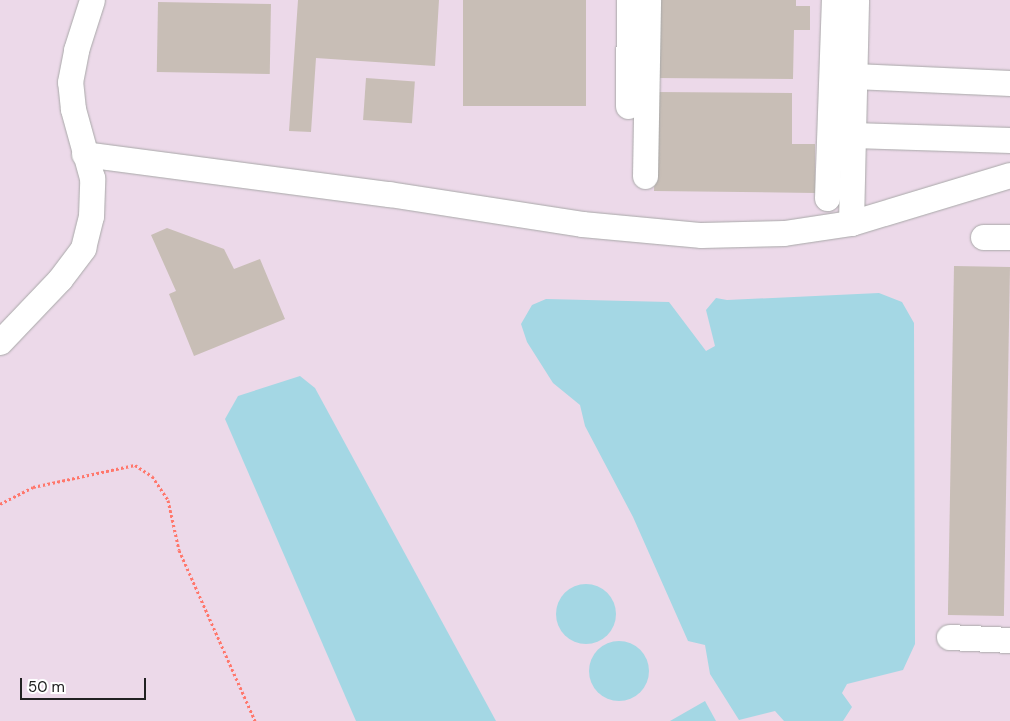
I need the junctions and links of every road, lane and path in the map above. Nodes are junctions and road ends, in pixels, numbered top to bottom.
1 (92, 0) edge
2 (629, 0) edge
3 (648, 0) edge
4 (834, 0) edge
5 (856, 0) edge
6 (854, 76) junction
7 (1010, 83) edge
8 (628, 106) dead end
9 (853, 135) junction
10 (1010, 140) edge
11 (84, 154) junction
12 (1010, 175) edge
13 (645, 176) dead end
14 (827, 198) dead end
15 (851, 223) junction
16 (983, 237) dead end
17 (1010, 237) edge
18 (0, 342) edge
19 (0, 504) edge
20 (948, 637) dead end
21 (1010, 640) edge
22 (255, 721) edge

1 - 11 street
2 - 8 street
3 - 13 street
4 - 14 street
5 - 6 street
6 - 7 street
6 - 9 street
9 - 10 street
9 - 15 street
11 - 15 street
11 - 18 street
12 - 15 street
16 - 17 street
19 - 22 path
20 - 21 street

